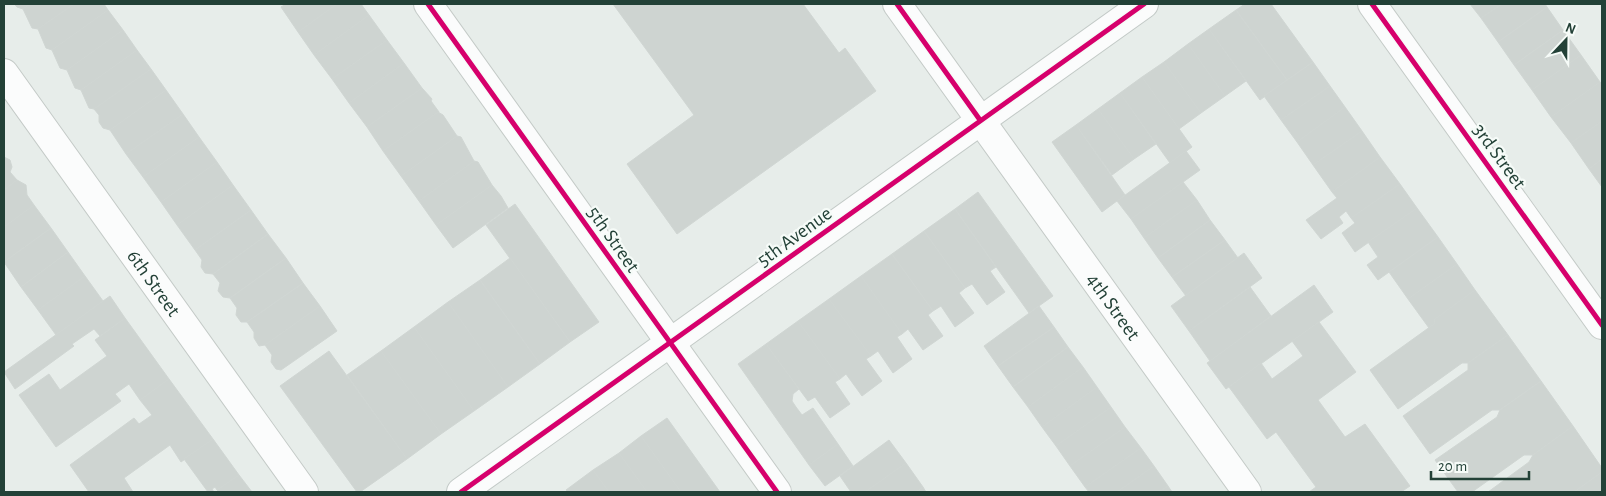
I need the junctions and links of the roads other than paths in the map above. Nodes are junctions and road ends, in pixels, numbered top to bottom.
1 (428, 4) edge
2 (897, 4) edge
3 (1144, 4) edge
4 (1372, 4) edge
5 (4, 73) edge
6 (980, 120) junction
7 (1602, 325) edge
8 (670, 343) junction
9 (304, 492) edge
10 (461, 492) edge
11 (777, 492) edge
12 (1247, 492) edge

1 - 8 street, 5th Street
2 - 6 street, 4th Street
3 - 6 street, 5th Avenue
4 - 7 street, 3rd Street
5 - 9 street, 6th Street
6 - 8 street, 5th Avenue
6 - 12 street, 4th Street
8 - 10 street, 5th Avenue
8 - 11 street, 5th Street

